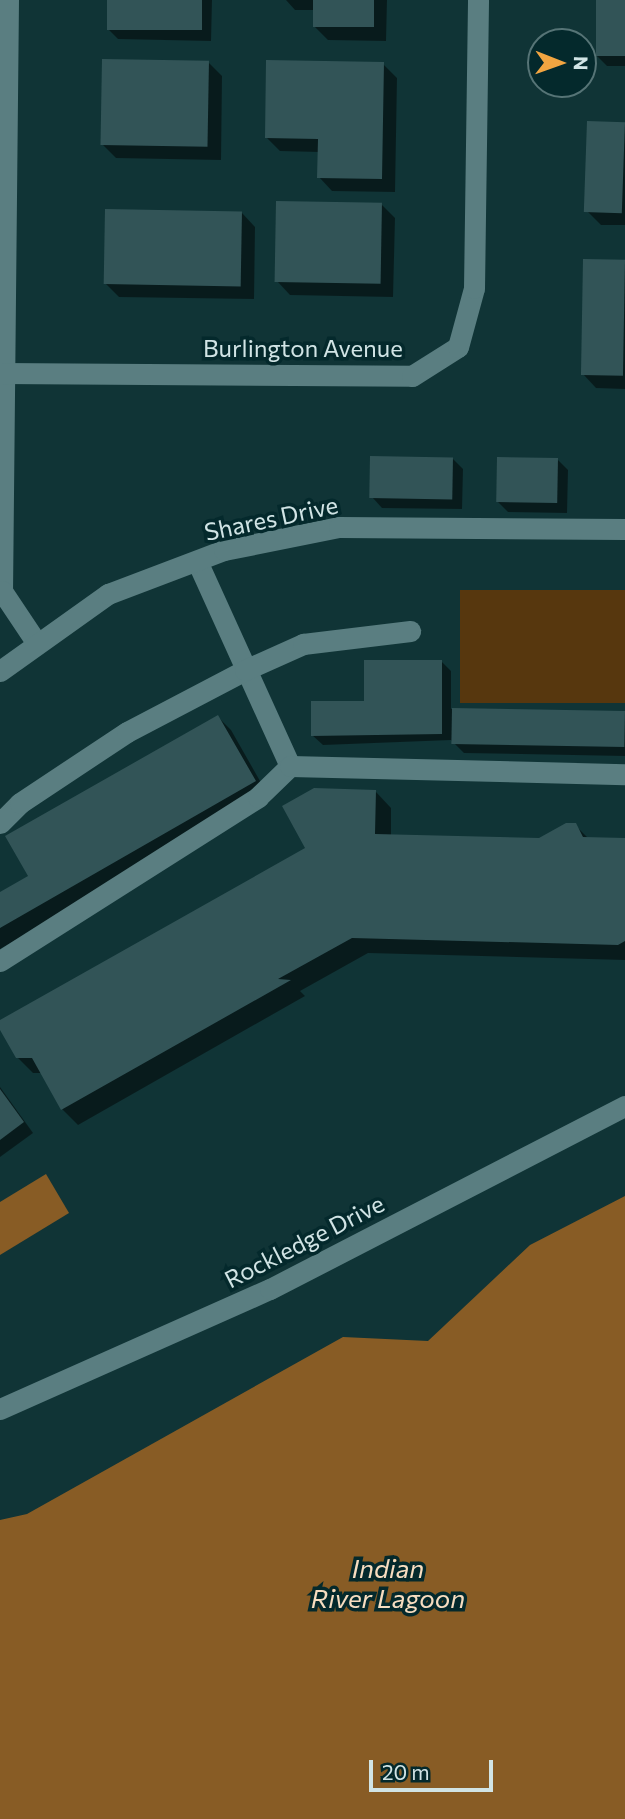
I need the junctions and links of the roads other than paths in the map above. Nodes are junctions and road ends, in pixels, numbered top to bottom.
1 (8, 0) edge
2 (478, 0) edge
3 (1, 373) edge
4 (625, 528) edge
5 (197, 561) junction
6 (410, 631) dead end
7 (36, 642) junction
8 (245, 670) junction
9 (0, 671) edge
10 (290, 766) junction
11 (625, 774) edge
12 (0, 822) edge
13 (0, 961) edge
14 (625, 1106) edge
15 (0, 1409) edge

1 - 3 street
2 - 3 street, Burlington Avenue
3 - 7 street
4 - 5 street, Shares Drive
5 - 7 street, Shares Drive
5 - 8 street
6 - 8 street
7 - 9 street, Shares Drive
8 - 10 street
8 - 12 street
10 - 11 street
10 - 13 street
14 - 15 street, Rockledge Drive

